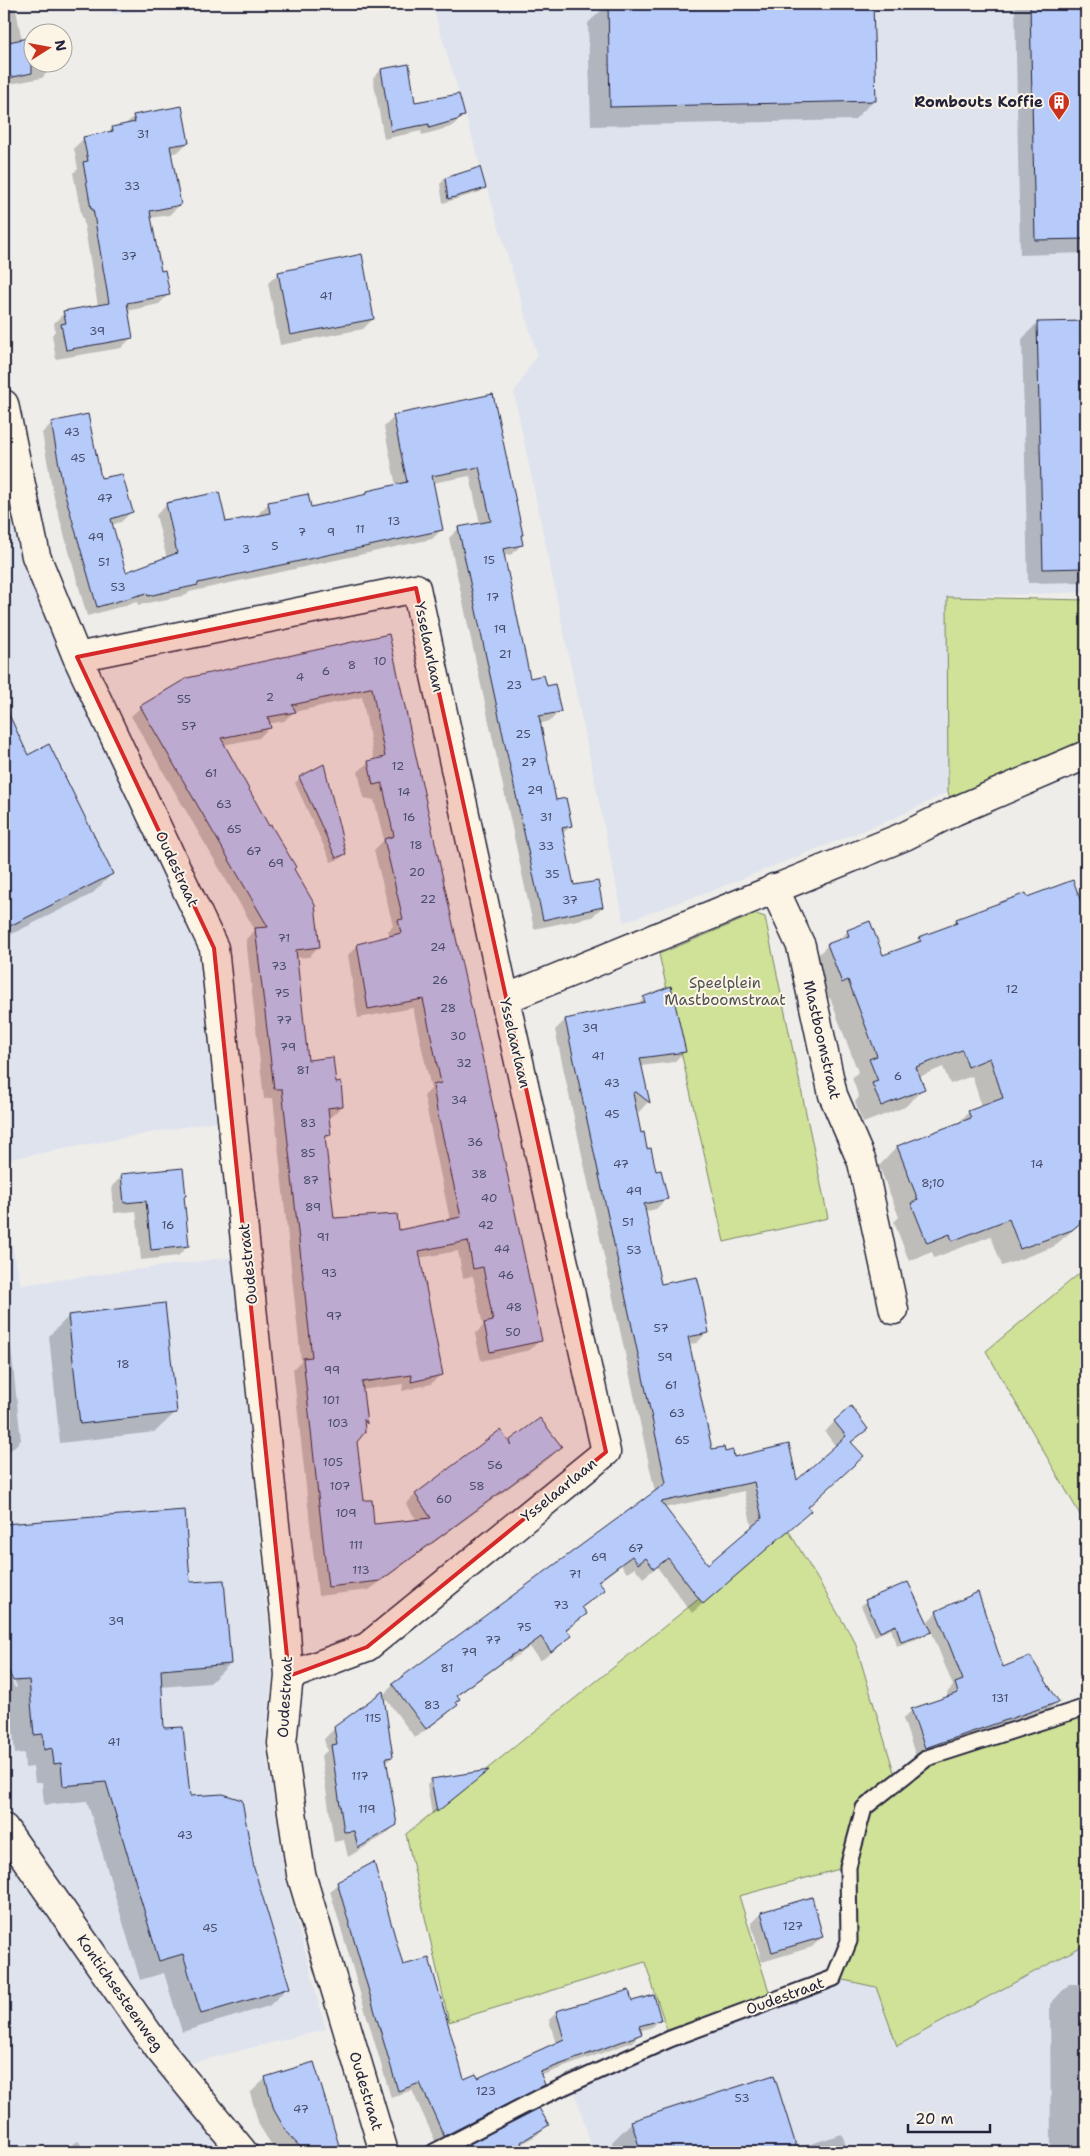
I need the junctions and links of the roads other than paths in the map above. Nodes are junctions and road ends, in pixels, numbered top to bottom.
1 (4, 404) edge
2 (77, 657) junction
3 (1086, 755) edge
4 (774, 888) junction
5 (505, 998) junction
6 (894, 1310) dead end
7 (289, 1676) junction
8 (1086, 1707) edge
9 (4, 1828) edge
10 (243, 2152) edge
11 (384, 2152) edge
12 (434, 2152) edge

1 - 2 street, Oudestraat
2 - 5 street, Ysselaarlaan
2 - 7 street, Oudestraat
3 - 4 street
4 - 5 street
4 - 6 street, Mastboomstraat
5 - 7 street, Ysselaarlaan
7 - 11 street, Oudestraat
8 - 12 lane, Oudestraat
9 - 10 street, Kontichsesteenweg

